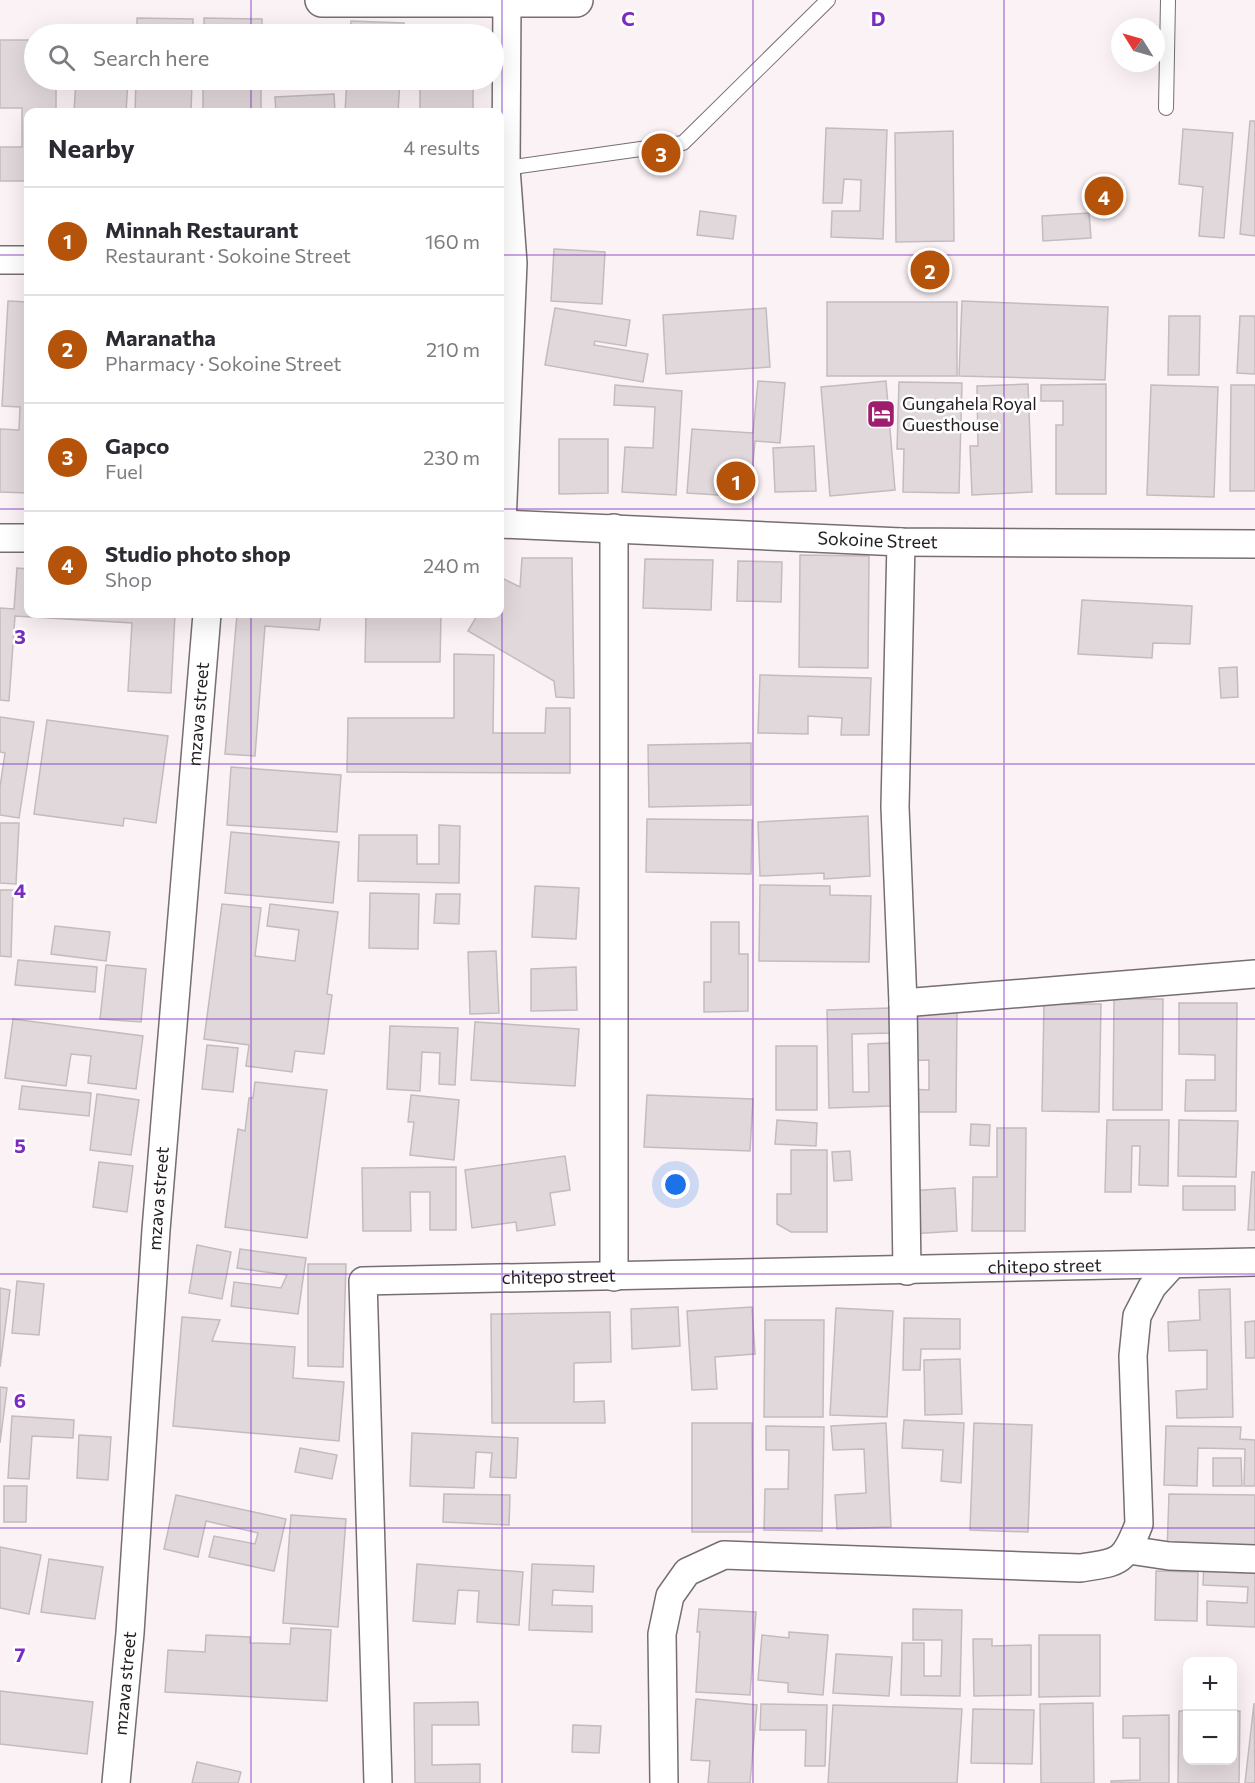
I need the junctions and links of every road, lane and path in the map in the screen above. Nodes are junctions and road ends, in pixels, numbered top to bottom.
1 (322, 0) edge
2 (576, 0) edge
3 (828, 0) edge
4 (1168, 0) edge
5 (507, 1) edge
6 (1166, 108) dead end
7 (506, 168) junction
8 (0, 260) edge
9 (24, 260) edge
10 (506, 263) edge
11 (504, 367) edge
12 (504, 524) edge
13 (614, 528) junction
14 (0, 538) edge
15 (24, 538) edge
16 (901, 542) junction
17 (1255, 544) edge
18 (207, 618) edge
19 (1255, 974) edge
20 (903, 1002) junction
21 (1255, 1262) edge
22 (1173, 1264) junction
23 (907, 1271) junction
24 (614, 1277) junction
25 (1129, 1550) junction
26 (1255, 1559) edge
27 (116, 1783) edge
28 (378, 1783) edge
29 (663, 1783) edge

1 - 5 highway
2 - 5 highway
3 - 7 lane
4 - 6 lane
5 - 7 street
7 - 10 street
8 - 9 street
10 - 11 street
12 - 13 street, Sokoine Street
13 - 16 street, Sokoine Street
13 - 24 street
14 - 15 street
16 - 17 street, Sokoine Street
16 - 20 street
18 - 27 street, mzava street
19 - 20 street
20 - 23 street
21 - 22 street, chitepo street
22 - 23 street, chitepo street
22 - 25 street
23 - 24 street, chitepo street
24 - 28 street, chitepo street
25 - 26 street
25 - 29 street

